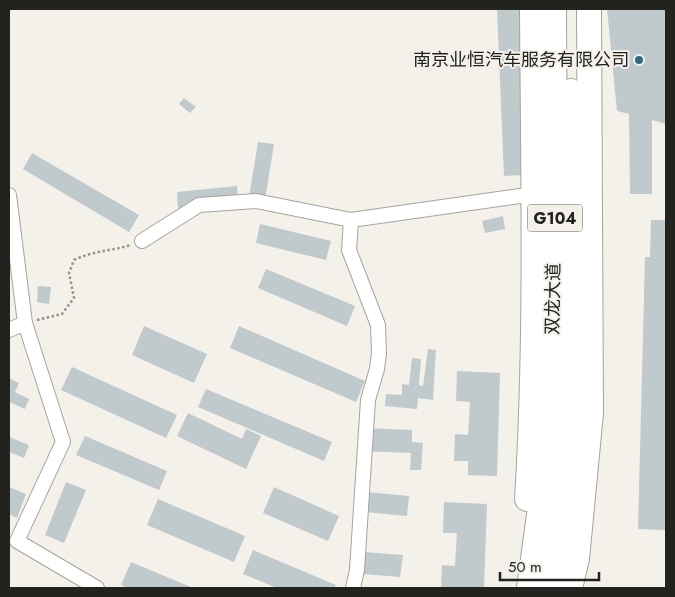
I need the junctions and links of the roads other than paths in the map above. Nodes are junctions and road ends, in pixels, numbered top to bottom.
1 (532, 9) edge
2 (554, 9) edge
3 (569, 9) edge
4 (589, 9) edge
5 (534, 194) junction
6 (9, 195) edge
7 (351, 220) junction
8 (142, 241) road end
9 (25, 323) junction
10 (9, 330) edge
11 (560, 427) junction
12 (97, 588) edge
13 (353, 588) edge
14 (521, 588) edge
15 (529, 588) edge
16 (553, 588) edge
17 (570, 588) edge

1 - 5 highway, 双龙大道 / G104
2 - 11 highway, 双龙大道 / G104
3 - 11 highway, 双龙大道 / G104
4 - 17 highway, 双龙大道 / G104
5 - 7 street
5 - 14 highway, 双龙大道 / G104
6 - 9 street
7 - 8 street
7 - 13 street
9 - 10 street
9 - 12 street
11 - 15 highway, 双龙大道 / G104
11 - 16 highway, 双龙大道 / G104

